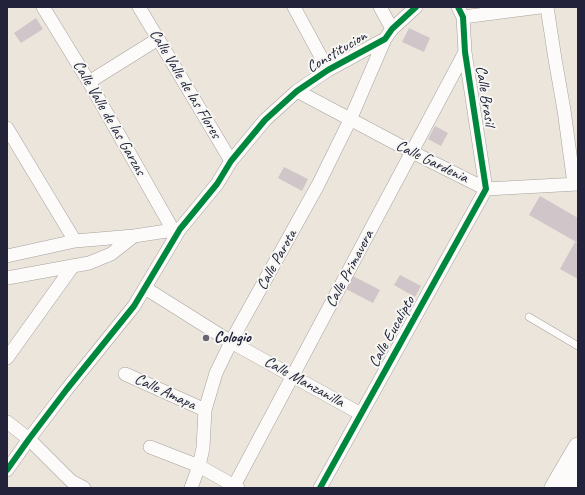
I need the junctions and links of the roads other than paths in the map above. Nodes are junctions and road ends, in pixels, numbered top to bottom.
1 (43, 7) edge
2 (139, 7) edge
3 (294, 7) edge
4 (380, 7) edge
5 (416, 7) edge
6 (540, 7) edge
7 (547, 7) edge
8 (461, 12) edge
9 (388, 34) junction
10 (158, 39) junction
11 (465, 52) junction
12 (328, 70) junction
13 (89, 82) junction
14 (297, 91) junction
15 (350, 120) junction
16 (7, 128) edge
17 (412, 152) junction
18 (231, 161) junction
19 (576, 184) edge
20 (486, 189) junction
21 (176, 230) junction
22 (134, 236) junction
23 (75, 241) junction
24 (7, 256) edge
25 (73, 266) junction
26 (7, 278) edge
27 (145, 288) junction
28 (529, 317) dead end
29 (231, 342) junction
30 (578, 346) edge
31 (7, 358) edge
32 (125, 374) dead end
33 (293, 376) junction
34 (205, 410) junction
35 (361, 414) junction
36 (7, 422) edge
37 (29, 439) junction
38 (150, 447) dead end
39 (578, 447) edge
40 (199, 466) junction
41 (7, 470) edge
42 (578, 472) edge
43 (236, 487) edge
44 (84, 488) edge
45 (191, 488) edge
46 (320, 488) edge
47 (554, 488) edge
48 (569, 488) edge

1 - 13 street, Calle Valle de las Garzas
2 - 10 street, Calle Valle de las Flores
3 - 12 street
4 - 9 street
5 - 9 street, Constitucion
6 - 8 street
7 - 19 street
8 - 11 street, Calle Brasil
9 - 12 street, Constitucion
9 - 15 street, Calle Parota
10 - 13 street
10 - 18 street, Calle Valle de las Flores
11 - 17 street, Calle Primavera
11 - 20 street, Calle Brasil
12 - 14 street, Constitucion
13 - 21 street, Calle Valle de las Garzas
14 - 15 street, Calle Gardenia
14 - 18 street, Constitucion
15 - 17 street, Calle Gardenia
15 - 29 street, Calle Parota
16 - 23 street
17 - 20 street, Calle Gardenia
17 - 33 street, Calle Primavera
18 - 21 street, Constitucion
19 - 20 street, Calle Gardenia
20 - 35 street, Calle Eucalipto
21 - 22 street
21 - 27 street, Constitucion
22 - 23 street
22 - 25 street
23 - 24 street
25 - 26 street
25 - 31 street
27 - 29 street, Calle Manzanilla
27 - 37 street, Constitucion
28 - 30 lane
29 - 33 street, Calle Manzanilla
29 - 34 street, Calle Parota
32 - 34 street, Calle Amapa
33 - 35 street, Calle Manzanilla
33 - 43 street, Calle Primavera
34 - 40 street, Calle Parota
35 - 46 street, Calle Eucalipto
36 - 37 street
37 - 41 street, Constitucion
37 - 44 street
38 - 40 street
39 - 47 main road
40 - 43 street
40 - 45 street, Calle Parota
42 - 48 highway

